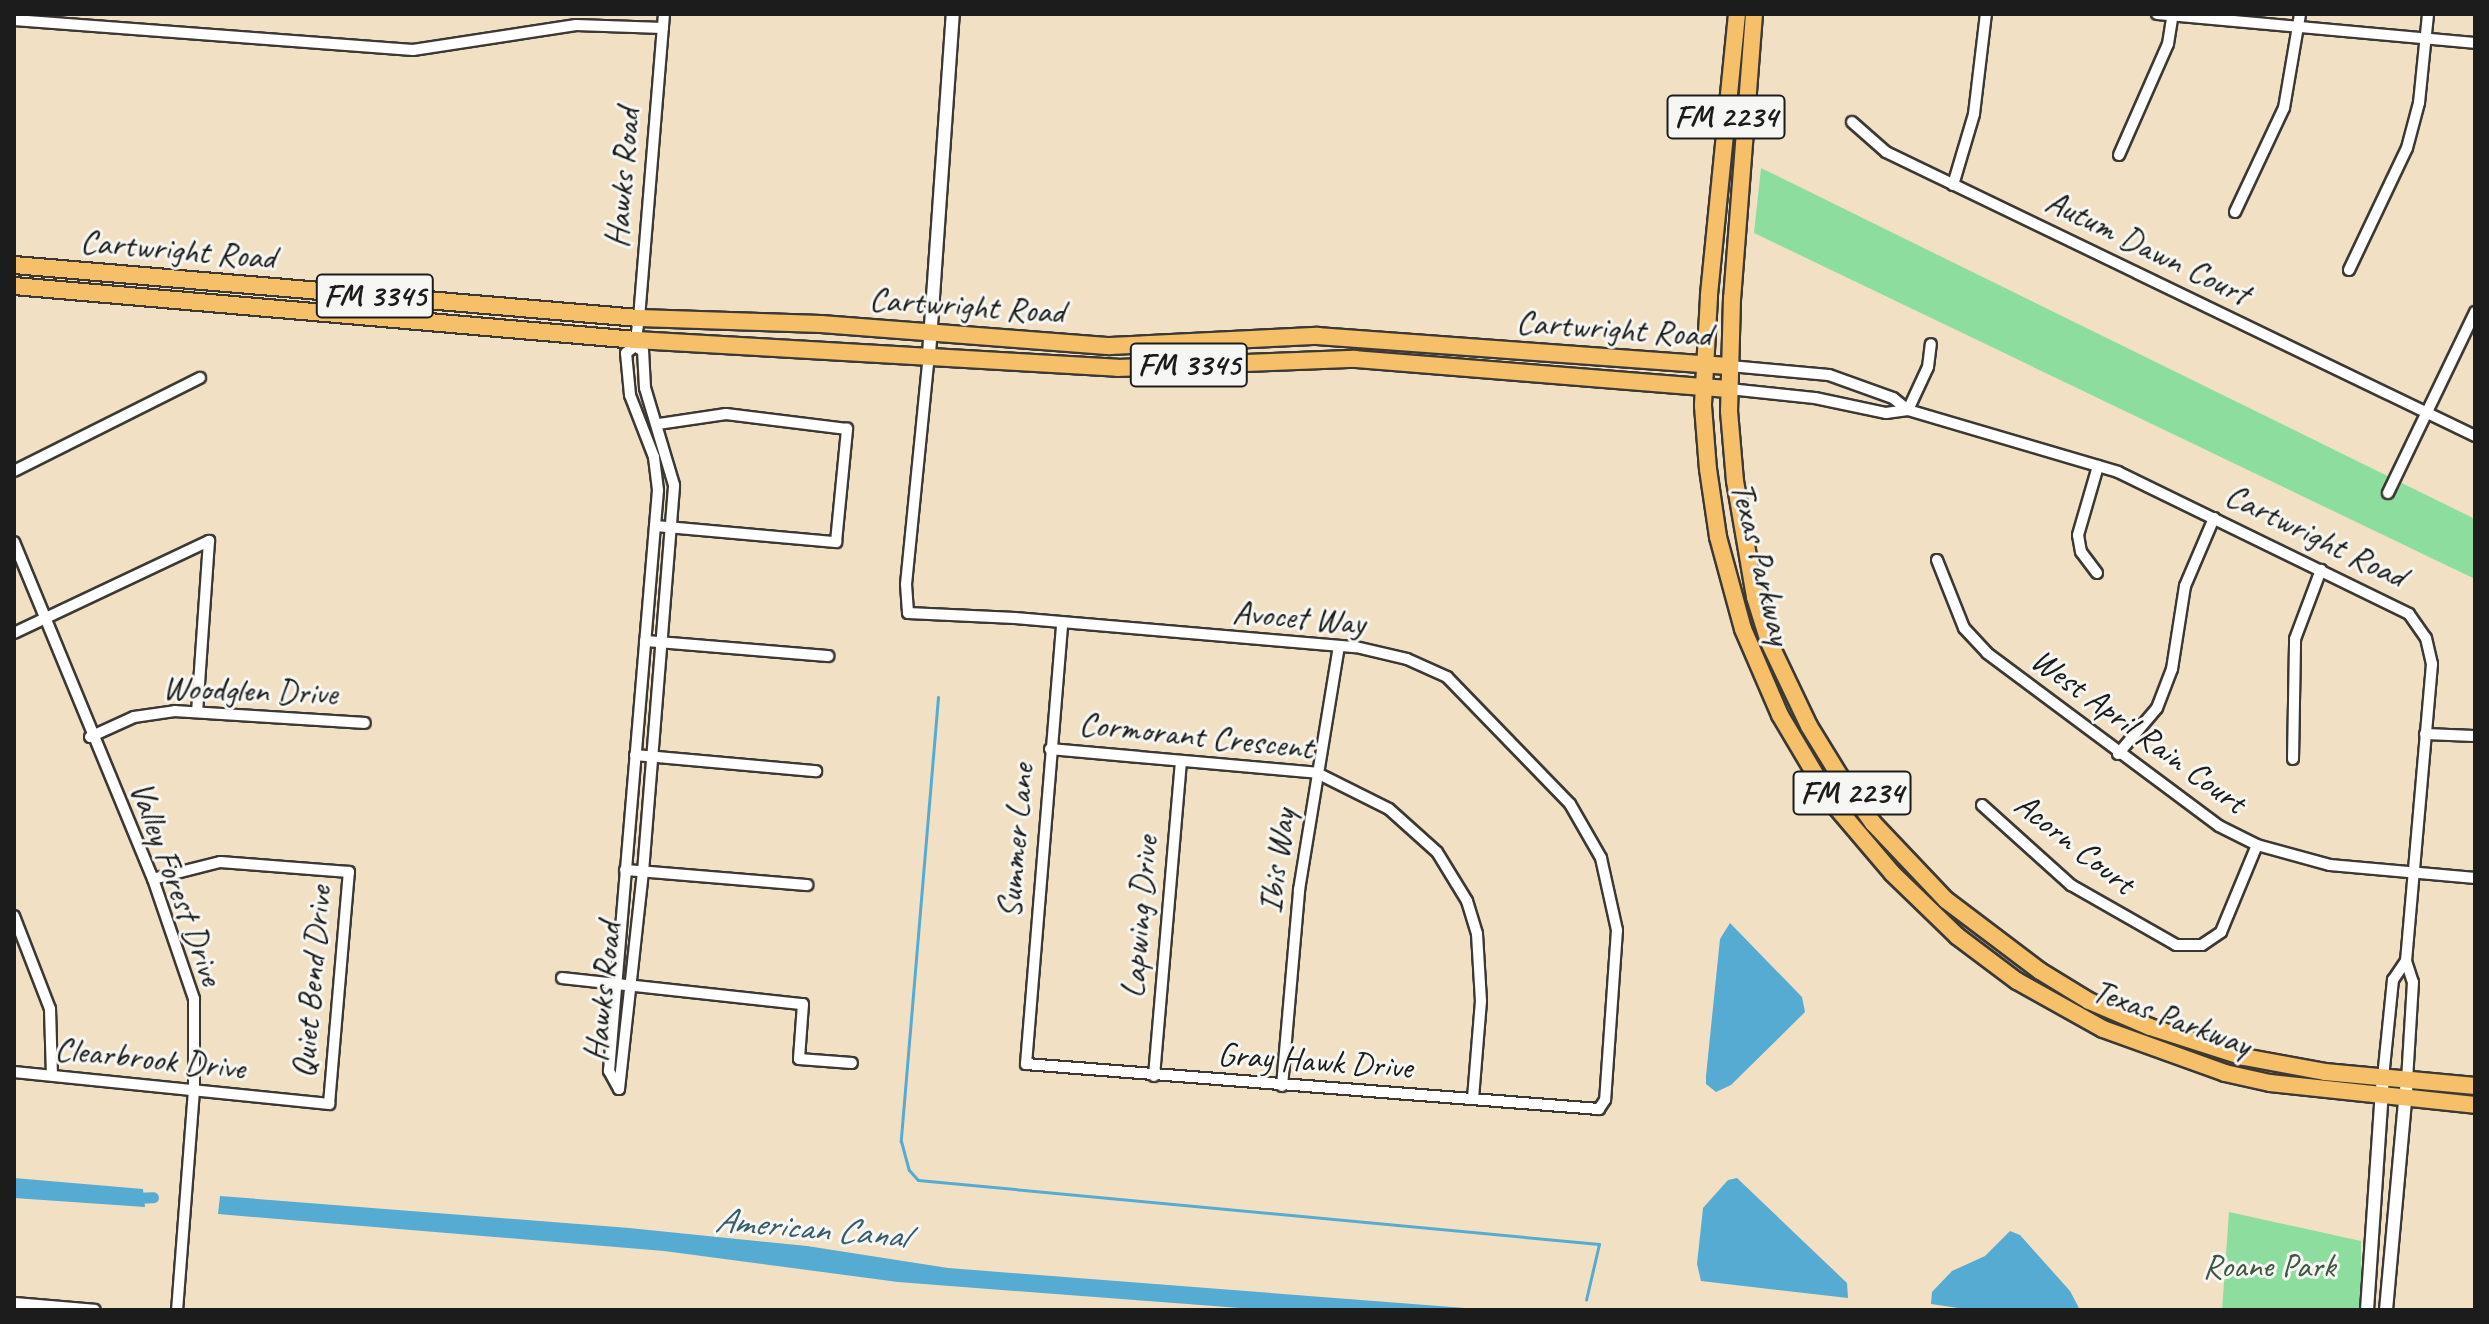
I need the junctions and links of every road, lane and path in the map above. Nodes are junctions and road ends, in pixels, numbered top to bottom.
1 (664, 14) edge
2 (953, 14) edge
3 (1737, 14) edge
4 (1754, 14) edge
5 (1986, 14) edge
6 (2157, 14) edge
7 (2300, 14) edge
8 (2428, 14) edge
9 (2173, 15) edge
10 (14, 20) edge
11 (2298, 26) junction
12 (663, 28) junction
13 (2425, 39) junction
14 (2475, 43) edge
15 (1852, 122) dead end
16 (2119, 155) dead end
17 (1953, 185) junction
18 (2235, 212) dead end
19 (14, 265) edge
20 (2349, 270) dead end
21 (14, 286) edge
22 (314, 291) junction
23 (2475, 312) edge
24 (314, 314) junction
25 (639, 318) junction
26 (928, 332) junction
27 (1355, 338) junction
28 (636, 343) junction
29 (1931, 344) dead end
30 (1167, 345) junction
31 (1489, 348) junction
32 (929, 354) junction
33 (1355, 359) junction
34 (1705, 365) junction
35 (1730, 366) junction
36 (1169, 367) junction
37 (1488, 370) junction
38 (200, 378) dead end
39 (1704, 387) junction
40 (1729, 389) junction
41 (1908, 410) junction
42 (2427, 413) junction
43 (658, 424) junction
44 (2475, 436) edge
45 (2098, 466) junction
46 (14, 471) edge
47 (2388, 493) dead end
48 (2214, 518) junction
49 (655, 526) junction
50 (672, 528) junction
51 (14, 542) edge
52 (1937, 560) dead end
53 (2321, 570) junction
54 (2097, 573) dead end
55 (45, 617) junction
56 (1062, 623) junction
57 (14, 633) edge
58 (645, 641) junction
59 (663, 643) junction
60 (1339, 646) junction
61 (828, 656) dead end
62 (197, 711) junction
63 (365, 723) dead end
64 (2425, 734) junction
65 (2475, 736) edge
66 (90, 737) junction
67 (1050, 749) junction
68 (2118, 754) junction
69 (635, 755) junction
70 (653, 757) junction
71 (2293, 759) dead end
72 (1181, 762) junction
73 (816, 771) dead end
74 (1317, 773) junction
75 (1982, 805) dead end
76 (2257, 845) junction
77 (625, 870) junction
78 (643, 872) junction
79 (2413, 874) junction
80 (2475, 878) edge
81 (153, 879) junction
82 (807, 885) dead end
83 (14, 916) edge
84 (2406, 961) junction
85 (562, 978) dead end
86 (615, 982) junction
87 (632, 983) junction
88 (852, 1063) dead end
89 (1026, 1064) joint
90 (14, 1072) edge
91 (52, 1075) junction
92 (1154, 1076) junction
93 (2383, 1078) junction
94 (2407, 1080) junction
95 (1282, 1086) junction
96 (2475, 1086) edge
97 (194, 1090) junction
98 (2381, 1097) junction
99 (1473, 1099) junction
100 (2406, 1099) junction
101 (329, 1104) joint
102 (2475, 1105) edge
103 (1599, 1109) joint
104 (14, 1303) edge
105 (95, 1310) edge
106 (177, 1310) edge
107 (2367, 1310) edge
108 (2386, 1310) edge

1 - 12 street, Hawks Road
2 - 26 street
3 - 34 main road, Texas Parkway / FM 2234
4 - 35 main road, Texas Parkway / FM 2234
5 - 17 street
6 - 9 street
7 - 11 street
8 - 13 street
9 - 11 street
9 - 16 street
10 - 12 street
11 - 13 street
11 - 18 street
12 - 25 street, Hawks Road
13 - 14 street
13 - 20 street
15 - 17 street, Autum Dawn Court
17 - 42 street, Autum Dawn Court
19 - 22 main road, Cartwright Road / FM 3345
21 - 24 main road, Cartwright Road / FM 3345
22 - 24 main road
22 - 25 main road, Cartwright Road / FM 3345
23 - 42 street
24 - 28 main road, Cartwright Road / FM 3345
25 - 26 main road, Cartwright Road / FM 3345
25 - 28 street, Hawks Road
26 - 30 main road, Cartwright Road / FM 3345
26 - 32 street
27 - 30 main road, Cartwright Road / FM 3345
27 - 31 main road, Cartwright Road / FM 3345
27 - 33 main road
28 - 32 main road, Cartwright Road / FM 3345
28 - 43 street, Hawks Road
28 - 49 street, Hawks Road
29 - 41 street
30 - 36 main road
31 - 34 main road, Cartwright Road / FM 3345
31 - 37 main road
32 - 36 main road, Cartwright Road / FM 3345
32 - 56 street, Avocet Way
33 - 36 main road, Cartwright Road / FM 3345
33 - 37 main road, Cartwright Road / FM 3345
34 - 35 main road, Cartwright Road
34 - 39 main road, Texas Parkway / FM 2234
35 - 40 main road, Texas Parkway / FM 2234
35 - 41 street, Cartwright Road
37 - 39 main road, Cartwright Road / FM 3345
38 - 46 street
39 - 40 main road, Cartwright Road
39 - 98 main road, Texas Parkway / FM 2234
40 - 41 street, Cartwright Road
40 - 93 main road, Texas Parkway / FM 2234
41 - 45 street, Cartwright Road
42 - 44 street, Autum Dawn Court
42 - 47 street
43 - 50 street, Hawks Road
43 - 50 street
45 - 48 street, Cartwright Road
45 - 54 street
48 - 53 street, Cartwright Road
48 - 68 street
49 - 50 street
49 - 58 street, Hawks Road
50 - 59 street, Hawks Road
51 - 55 street, Valley Forest Drive
52 - 68 street, West April Rain Court
53 - 64 street, Cartwright Road
53 - 71 street
55 - 57 street
55 - 62 street
55 - 66 street, Valley Forest Drive
56 - 60 street, Avocet Way
56 - 67 street, Summer Lane
58 - 59 street
58 - 69 street, Hawks Road
59 - 61 street
59 - 70 street, Hawks Road
60 - 74 street, Ibis Way
60 - 103 street, Avocet Way
62 - 63 street, Woodglen Drive
62 - 66 street, Woodglen Drive
64 - 65 street
64 - 79 street, Cartwright Road
66 - 81 street, Valley Forest Drive
67 - 72 street, Cormorant Crescent
67 - 89 street, Summer Lane
68 - 76 street, West April Rain Court
69 - 70 street
69 - 77 street, Hawks Road
70 - 73 street
70 - 78 street, Hawks Road
72 - 74 street, Cormorant Crescent
72 - 92 street, Lapwing Drive
74 - 95 street, Ibis Way
74 - 99 street, Cormorant Crescent
75 - 76 street, Acorn Court
76 - 79 street, West April Rain Court
77 - 78 street
77 - 86 street, Hawks Road
78 - 82 street
78 - 87 street, Hawks Road
79 - 80 street, West April Rain Court
79 - 84 street, Cartwright Road
81 - 97 street, Valley Forest Drive
81 - 101 street, Quiet Bend Drive
83 - 91 street
84 - 93 street, Cartwright Road
84 - 94 street, Cartwright Road
85 - 86 street
86 - 87 street
86 - 87 street, Hawks Road
87 - 88 street
89 - 92 street, Gray Hawk Drive
90 - 91 street, Clearbrook Drive
91 - 97 street, Clearbrook Drive
92 - 95 street, Gray Hawk Drive
93 - 94 main road, Texas Parkway / FM 2234
93 - 98 street
94 - 96 main road, Texas Parkway / FM 2234
94 - 100 street
95 - 99 street, Gray Hawk Drive
97 - 101 street, Clearbrook Drive
97 - 106 street, Valley Forest Drive
98 - 100 main road, Texas Parkway / FM 2234
98 - 107 street
99 - 103 street, Gray Hawk Drive
100 - 102 main road, Texas Parkway / FM 2234
100 - 108 street
104 - 105 street

